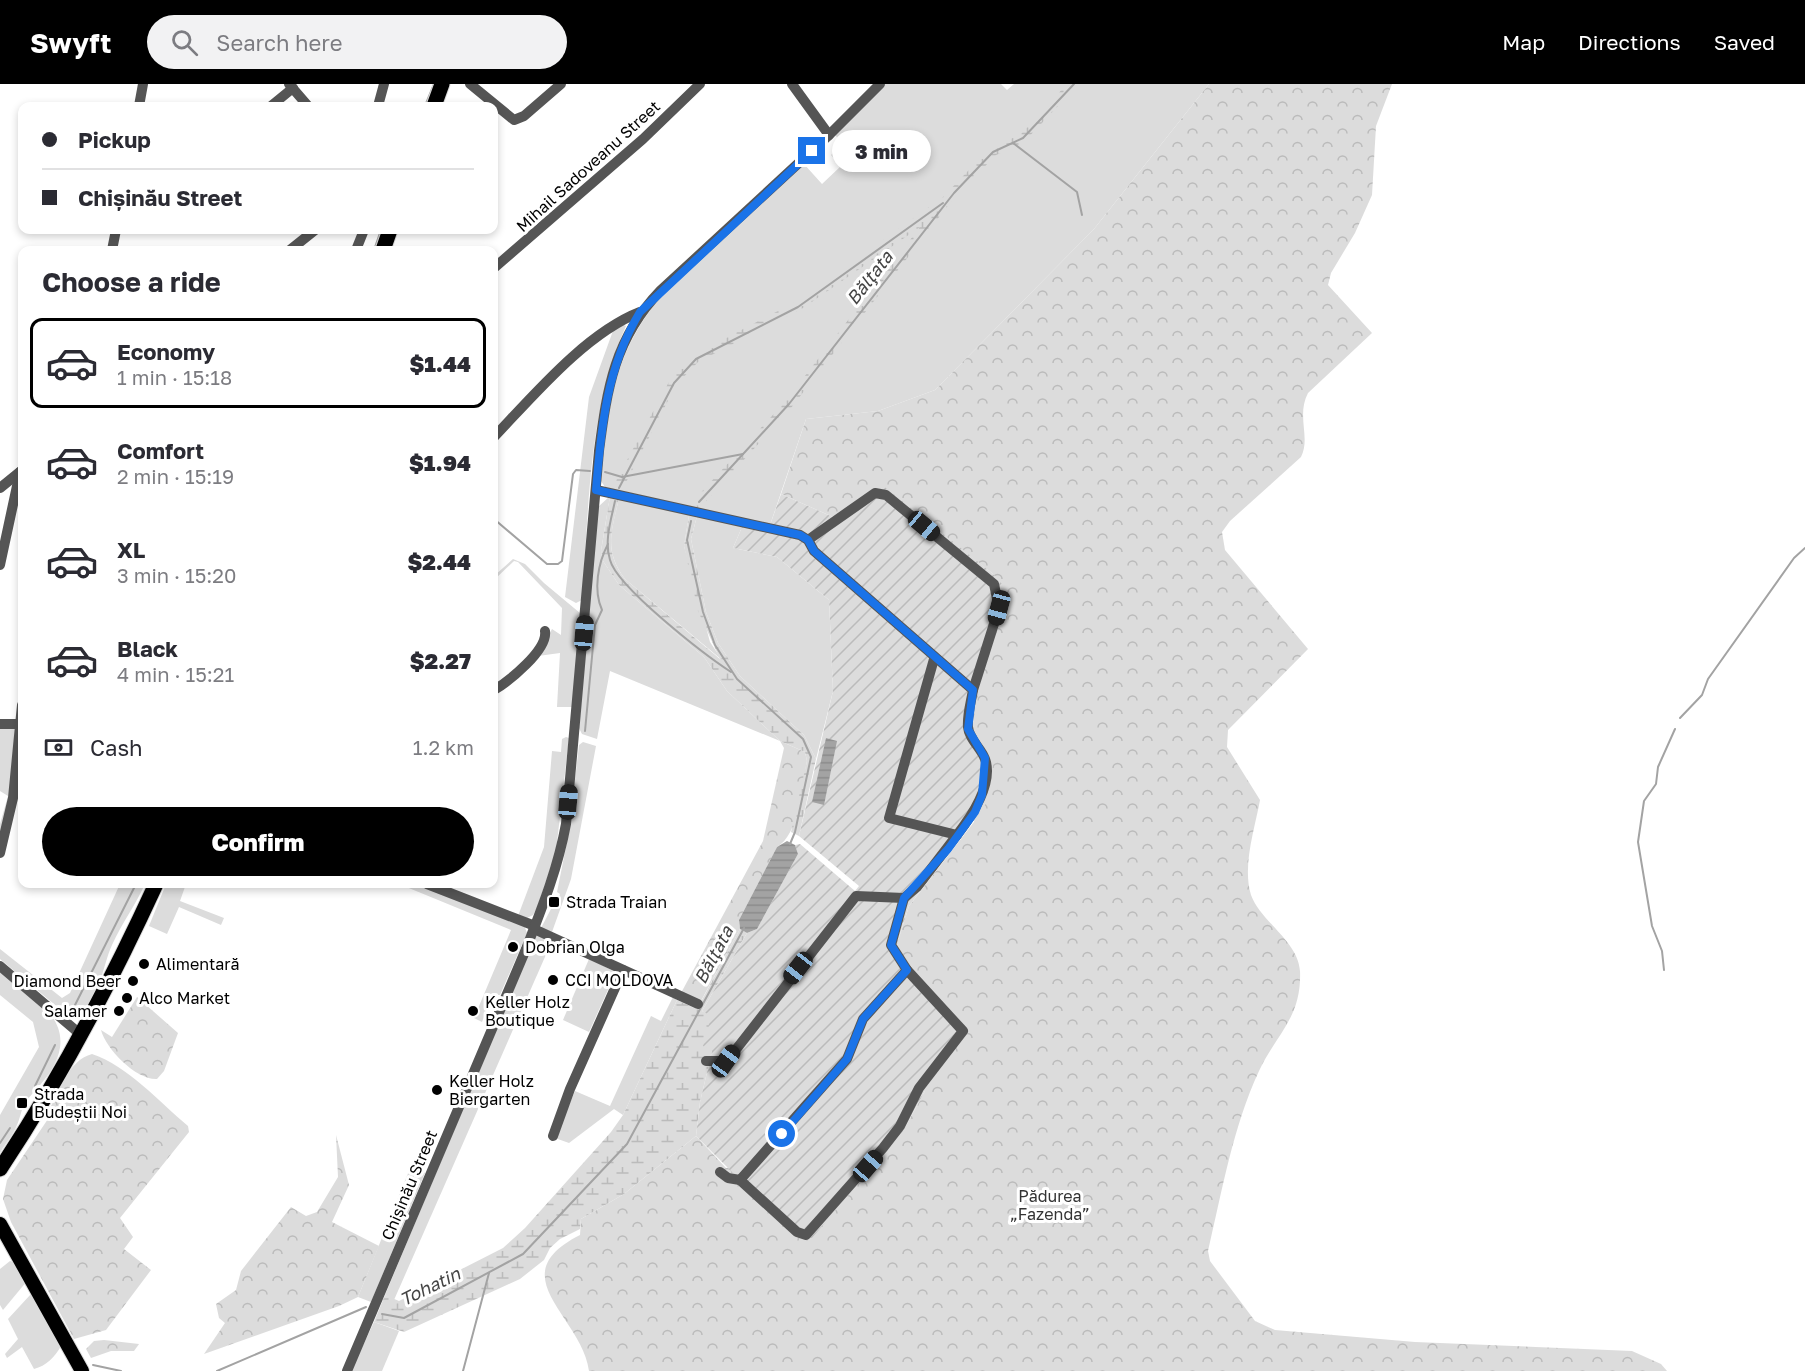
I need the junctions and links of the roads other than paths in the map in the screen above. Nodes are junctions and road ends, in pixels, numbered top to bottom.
1 (143, 84) edge
2 (384, 84) edge
3 (442, 84) edge
4 (471, 84) edge
5 (561, 84) edge
6 (700, 84) edge
7 (792, 84) edge
8 (880, 84) edge
9 (291, 86) edge
10 (140, 102) edge
11 (275, 102) edge
12 (305, 102) edge
13 (379, 102) edge
14 (435, 102) edge
15 (492, 102) edge
16 (498, 107) edge
17 (829, 135) junction
18 (310, 234) edge
19 (295, 246) edge
20 (498, 265) edge
21 (640, 312) junction
22 (498, 433) edge
23 (18, 473) edge
24 (18, 484) edge
25 (0, 488) edge
26 (596, 490) junction
27 (808, 540) junction
28 (0, 565) edge
29 (545, 631) dead end
30 (934, 659) junction
31 (498, 687) edge
32 (973, 690) junction
33 (0, 724) edge
34 (18, 724) edge
35 (18, 736) edge
36 (957, 835) junction
37 (0, 853) edge
38 (154, 888) edge
39 (437, 888) edge
40 (904, 898) junction
41 (534, 927) junction
42 (0, 966) edge
43 (622, 970) junction
44 (907, 970) junction
45 (698, 1004) dead end
46 (80, 1034) junction
47 (706, 1060) dead end
48 (553, 1136) dead end
49 (0, 1169) edge
50 (720, 1172) dead end
51 (740, 1180) junction
52 (0, 1224) edge
53 (82, 1371) edge
54 (347, 1371) edge

1 - 10 street
2 - 13 street
3 - 14 highway
4 - 15 street
5 - 16 street
6 - 20 street, Mihail Sadoveanu Street
7 - 17 street
8 - 17 street, Chișinău Street
9 - 11 street
9 - 12 street
17 - 21 street, Chișinău Street
18 - 19 street
21 - 22 street, Chișinău Street
21 - 26 street, Chișinău Street
23 - 25 street
24 - 28 street
26 - 27 street
26 - 41 street, Chișinău Street
27 - 30 street
27 - 32 street
29 - 31 street
30 - 32 street
30 - 36 street
32 - 36 street
33 - 34 street
35 - 37 street
36 - 40 street
38 - 46 highway
39 - 41 street
40 - 44 street
40 - 47 street
41 - 43 street
41 - 54 street, Chișinău Street
42 - 46 street
43 - 45 street
43 - 48 street
44 - 51 street
44 - 51 street
46 - 49 highway
50 - 51 street
52 - 53 main road

